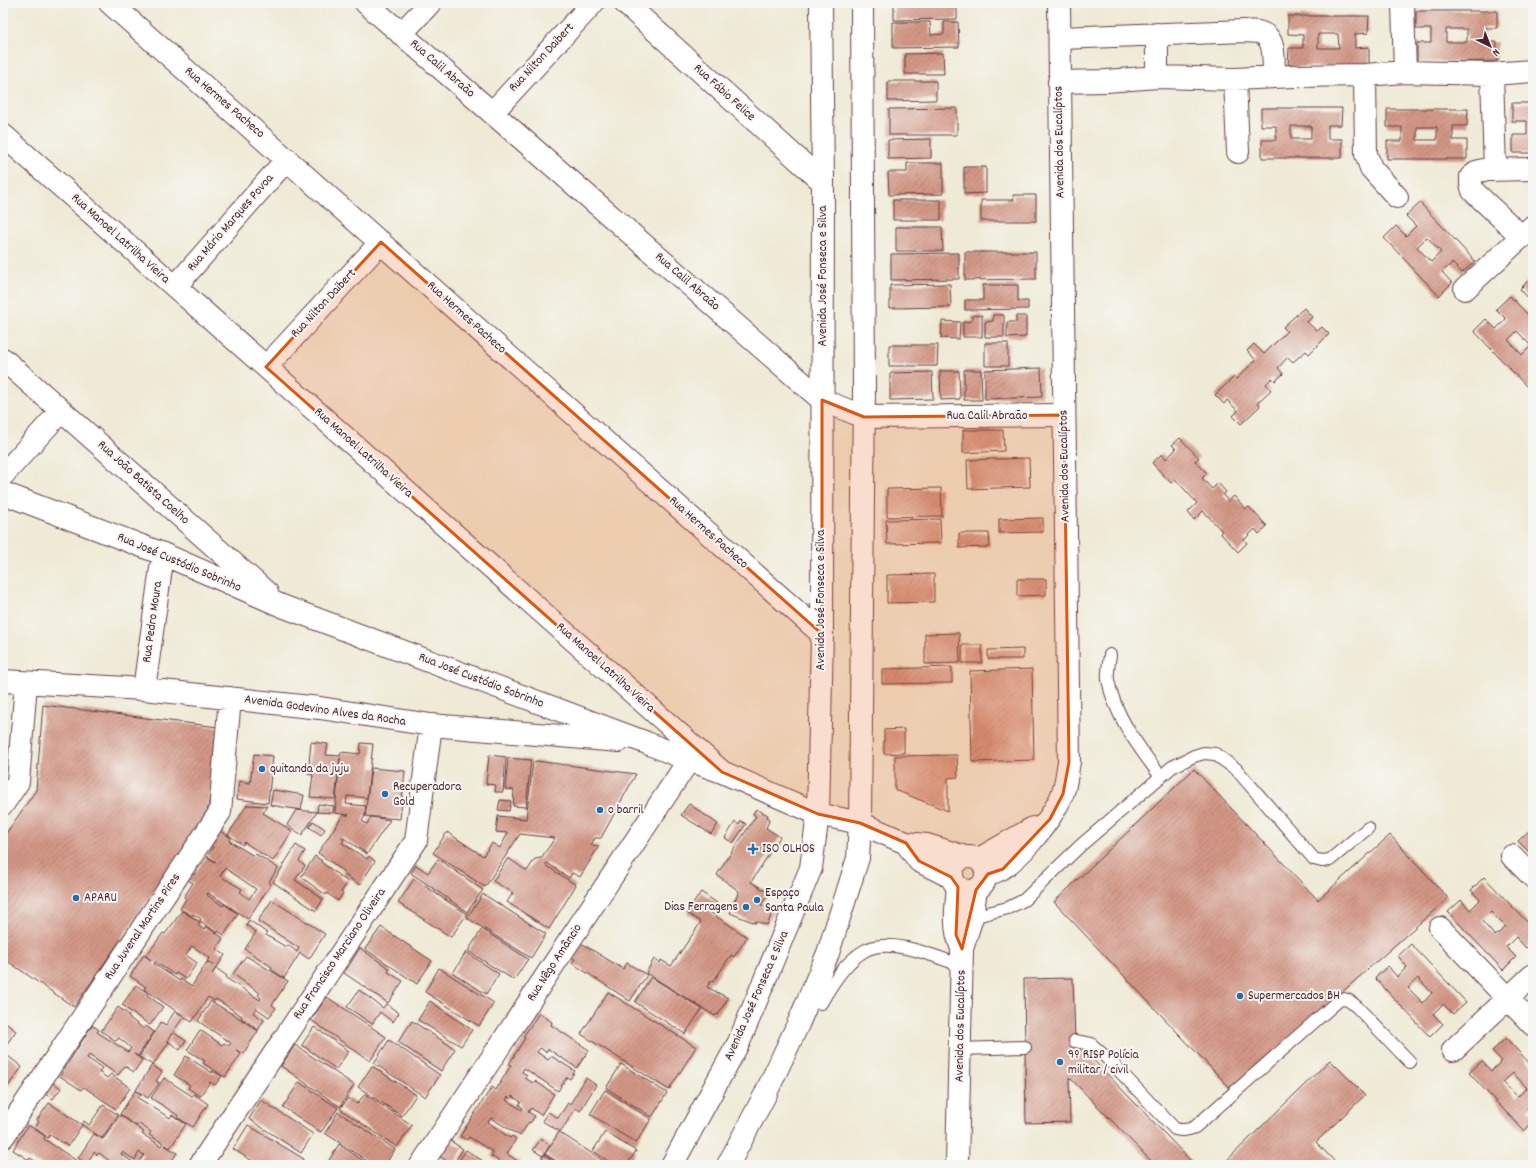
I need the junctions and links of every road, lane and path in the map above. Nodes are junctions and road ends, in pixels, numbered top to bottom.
1 (110, 3) edge
2 (366, 3) edge
3 (430, 3) edge
4 (593, 3) edge
5 (625, 3) edge
6 (821, 3) edge
7 (862, 3) edge
8 (1059, 3) edge
9 (1403, 3) edge
10 (401, 34) junction
11 (1157, 34) junction
12 (1060, 38) junction
13 (1533, 70) edge
14 (1405, 72) junction
15 (1492, 74) junction
16 (1365, 75) junction
17 (1157, 77) junction
18 (1274, 77) junction
19 (1235, 79) junction
20 (1059, 82) junction
21 (492, 113) junction
22 (3, 135) edge
23 (1238, 152) dead end
24 (287, 159) junction
25 (1533, 169) edge
26 (1496, 170) junction
27 (823, 182) junction
28 (1397, 197) dead end
29 (1528, 232) edge
30 (381, 242) junction
31 (175, 287) junction
32 (1465, 289) dead end
33 (3, 359) edge
34 (266, 367) junction
35 (822, 400) junction
36 (61, 411) junction
37 (1064, 415) junction
38 (864, 417) junction
39 (3, 475) edge
40 (3, 493) edge
41 (163, 554) junction
42 (282, 606) junction
43 (822, 634) junction
44 (1110, 655) dead end
45 (3, 682) edge
46 (26, 683) junction
47 (144, 689) junction
48 (230, 698) junction
49 (432, 725) junction
50 (647, 743) junction
51 (688, 760) junction
52 (722, 772) junction
53 (1161, 777) junction
54 (3, 804) edge
55 (818, 814) junction
56 (860, 824) junction
57 (1368, 828) dead end
58 (1512, 856) dead end
59 (969, 877) junction
60 (1533, 877) edge
61 (972, 917) junction
62 (1440, 928) dead end
63 (962, 957) junction
64 (1533, 975) edge
65 (1508, 999) junction
66 (821, 1003) dead end
67 (1533, 1025) edge
68 (1074, 1041) dead end
69 (1025, 1047) dead end
70 (960, 1049) junction
71 (1453, 1050) dead end
72 (1410, 1062) dead end
73 (3, 1137) edge
74 (200, 1165) edge
75 (421, 1165) edge
76 (672, 1165) edge
77 (728, 1165) edge
78 (957, 1165) edge

1 - 24 street, Rua Hermes Pacheco
2 - 10 street, Rua Calil Abraão
3 - 10 street
4 - 21 street, Rua Nilton Daibert
5 - 27 street, Rua Fábio Felice
6 - 27 street, Avenida José Fonseca e Silva
7 - 38 street
8 - 12 street, Avenida dos Eucalíptos
9 - 14 street
10 - 21 street, Rua Calil Abraão
11 - 12 street
11 - 17 street
11 - 18 street
12 - 20 street, Avenida dos Eucalíptos
13 - 15 street
14 - 15 street
14 - 16 street
15 - 26 street
16 - 18 street
16 - 28 street
17 - 19 street
17 - 20 street
18 - 19 street
19 - 23 street
20 - 37 street, Avenida dos Eucalíptos
21 - 35 street, Rua Calil Abraão
22 - 31 street, Rua Manoel Latrilha Vieira
24 - 30 street, Rua Hermes Pacheco
24 - 31 street, Rua Mário Marques Povoa
25 - 26 street
26 - 29 street
27 - 35 street, Avenida José Fonseca e Silva
29 - 32 street
30 - 34 street, Rua Nilton Daibert
30 - 43 street, Rua Hermes Pacheco
31 - 34 street, Rua Manoel Latrilha Vieira
33 - 36 street, Rua João Batista Coelho
34 - 52 street, Rua Manoel Latrilha Vieira
35 - 38 street, Rua Calil Abraão
35 - 43 street, Avenida José Fonseca e Silva
36 - 39 street
36 - 42 street, Rua João Batista Coelho
37 - 38 street, Rua Calil Abraão
37 - 59 street, Avenida dos Eucalíptos
38 - 56 street
40 - 41 street, Rua José Custódio Sobrinho
41 - 42 street, Rua José Custódio Sobrinho
41 - 47 street, Rua Pedro Moura
42 - 50 street, Rua José Custódio Sobrinho
43 - 55 street, Avenida José Fonseca e Silva
44 - 53 lane
45 - 46 street, Avenida Godevino Alves da Rocha
46 - 47 street, Avenida Godevino Alves da Rocha
46 - 54 street
47 - 48 street, Avenida Godevino Alves da Rocha
48 - 49 street, Avenida Godevino Alves da Rocha
48 - 73 street, Rua Juvenal Martins Pires
49 - 50 street, Avenida Godevino Alves da Rocha
49 - 74 street, Rua Francisco Marciano Oliveira
50 - 51 street, Rua José Custódio Sobrinho
51 - 52 street, Rua José Custódio Sobrinho
51 - 75 street, Rua Nêgo Amâncio
52 - 55 street, Rua José Custódio Sobrinho
53 - 57 lane
53 - 61 lane
55 - 56 street, Rua José Custódio Sobrinho
55 - 76 street, Avenida José Fonseca e Silva
56 - 59 street, Rua José Custódio Sobrinho
56 - 77 street
58 - 60 street
59 - 61 street, Avenida dos Eucalíptos
59 - 63 street
61 - 63 street, Avenida dos Eucalíptos
62 - 65 street
63 - 66 lane
63 - 70 street, Avenida dos Eucalíptos
64 - 65 street
65 - 67 street
65 - 71 street
68 - 72 lane
69 - 70 lane
70 - 78 street, Avenida dos Eucalíptos

